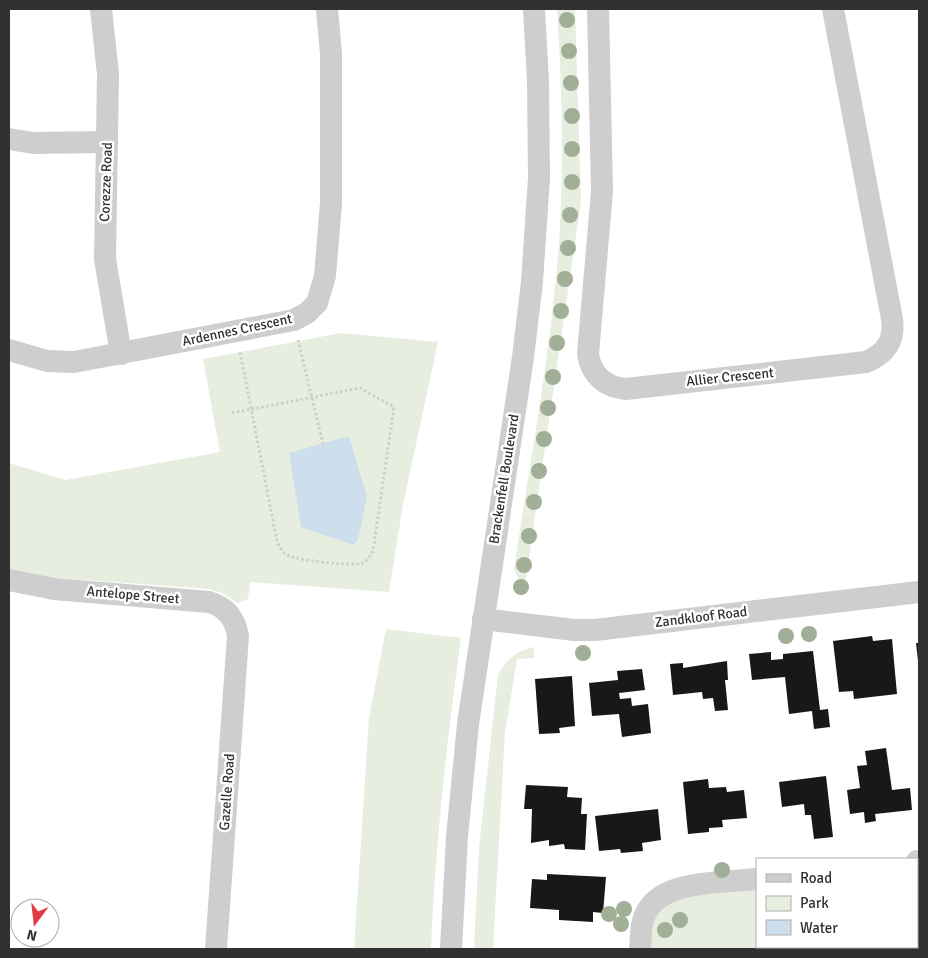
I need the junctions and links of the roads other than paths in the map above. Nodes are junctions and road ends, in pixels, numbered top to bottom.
1 (101, 9) edge
2 (327, 9) edge
3 (534, 9) edge
4 (598, 9) edge
5 (833, 9) edge
6 (9, 139) edge
7 (108, 142) junction
8 (9, 350) edge
9 (121, 354) junction
10 (9, 580) edge
11 (919, 592) edge
12 (483, 619) junction
13 (238, 636) joint
14 (756, 879) edge
15 (216, 949) edge
16 (451, 949) edge
17 (640, 949) edge

1 - 7 street, Corezze Road
2 - 9 street, Ardennes Crescent
3 - 12 street, Brackenfell Boulevard
4 - 5 street, Allier Crescent
6 - 7 street
7 - 9 street, Corezze Road
8 - 9 street, Ardennes Crescent
10 - 13 street, Antelope Street
11 - 12 street, Zandkloof Road
12 - 16 street, Brackenfell Boulevard
13 - 15 street, Gazelle Road
14 - 17 street

